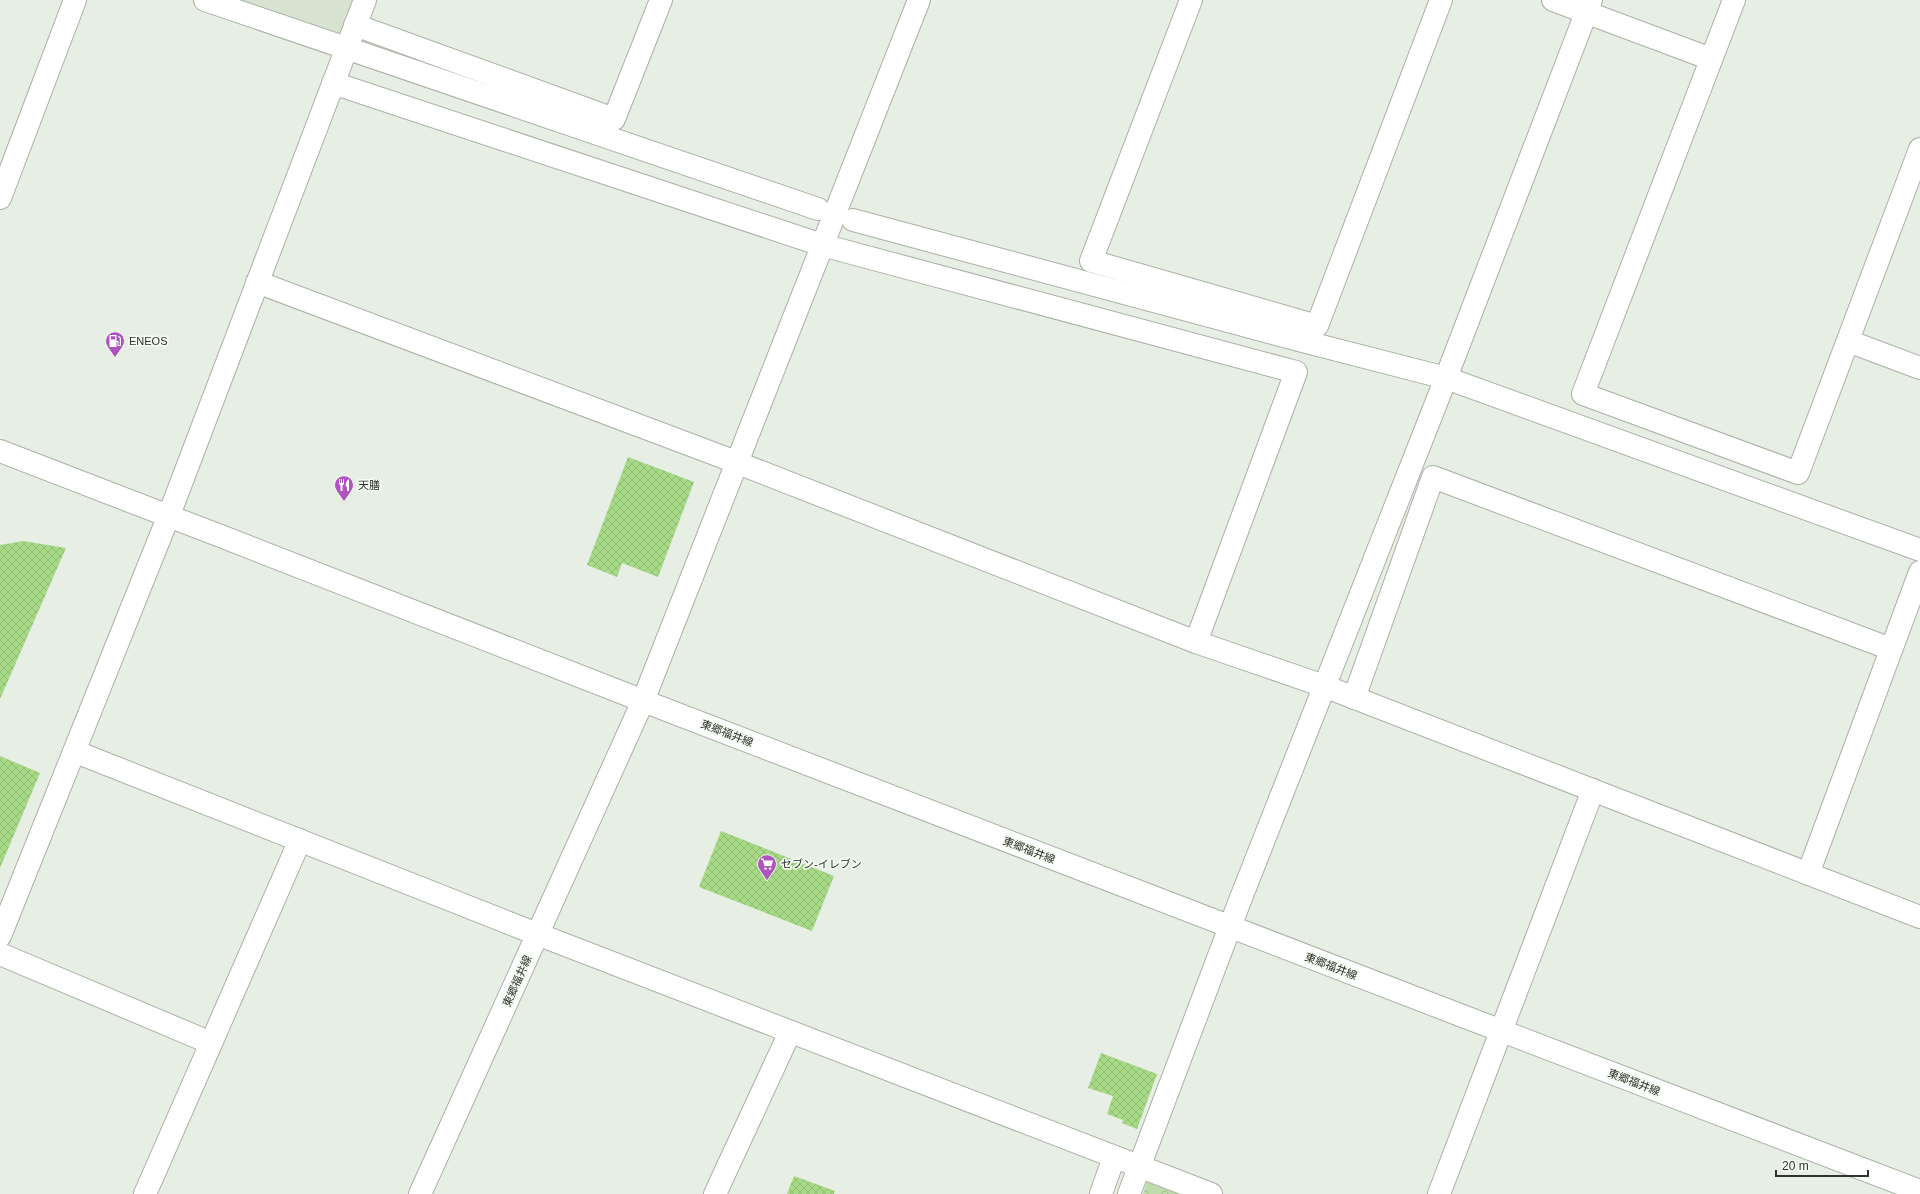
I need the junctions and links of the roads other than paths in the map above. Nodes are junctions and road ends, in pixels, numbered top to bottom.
1 (75, 0) edge
2 (205, 0) edge
3 (365, 0) edge
4 (661, 0) edge
5 (919, 0) edge
6 (1191, 0) edge
7 (1441, 0) edge
8 (1553, 0) edge
9 (1734, 0) edge
10 (1589, 6) edge
11 (355, 25) junction
12 (346, 49) junction
13 (1711, 59) junction
14 (333, 83) junction
15 (1920, 149) edge
16 (0, 198) edge
17 (818, 209) dead end
18 (853, 220) dead end
19 (822, 245) junction
20 (257, 282) junction
21 (1848, 340) junction
22 (1920, 368) edge
23 (1446, 378) junction
24 (0, 451) edge
25 (737, 462) junction
26 (170, 515) junction
27 (1920, 550) edge
28 (1920, 572) edge
29 (1196, 642) junction
30 (1891, 649) junction
31 (1324, 686) junction
32 (1354, 698) junction
33 (643, 701) junction
34 (76, 752) junction
35 (1593, 790) junction
36 (300, 840) junction
37 (1808, 874) junction
38 (1920, 917) edge
39 (1230, 927) junction
40 (538, 934) junction
41 (0, 936) edge
42 (0, 954) edge
43 (1501, 1031) junction
44 (790, 1032) junction
45 (211, 1043) junction
46 (1114, 1157) junction
47 (1140, 1167) junction
48 (1920, 1191) edge
49 (145, 1194) edge
50 (420, 1194) edge
51 (715, 1194) edge
52 (1101, 1194) edge
53 (1129, 1194) edge
54 (1211, 1194) edge
55 (1439, 1194) edge

1 - 16 street
2 - 12 street
3 - 11 street
4 - 11 street
5 - 19 street
6 - 7 street
8 - 10 street
9 - 13 street
10 - 13 street
10 - 23 street
11 - 12 street
12 - 14 street
12 - 17 street
13 - 21 street
14 - 19 street
14 - 20 street
15 - 21 street
18 - 23 street
19 - 25 street
19 - 29 street
20 - 25 street
20 - 26 street
21 - 22 street
23 - 27 street
23 - 31 street
24 - 26 street
25 - 29 street
25 - 33 street
26 - 33 street
26 - 34 street
28 - 30 street
29 - 31 street
30 - 32 street
30 - 37 street
31 - 32 street
31 - 39 street
32 - 35 street
33 - 39 street, 東郷福井線
33 - 40 street, 東郷福井線
34 - 36 street
34 - 41 street
35 - 37 street
35 - 43 street
36 - 40 street
36 - 45 street
37 - 38 street
39 - 43 street, 東郷福井線
39 - 47 street
40 - 44 street
40 - 50 street, 東郷福井線
42 - 45 street
43 - 48 street, 東郷福井線
43 - 55 street
44 - 46 street
44 - 51 street
45 - 49 street
46 - 47 street
46 - 52 street
47 - 53 street
47 - 54 street

